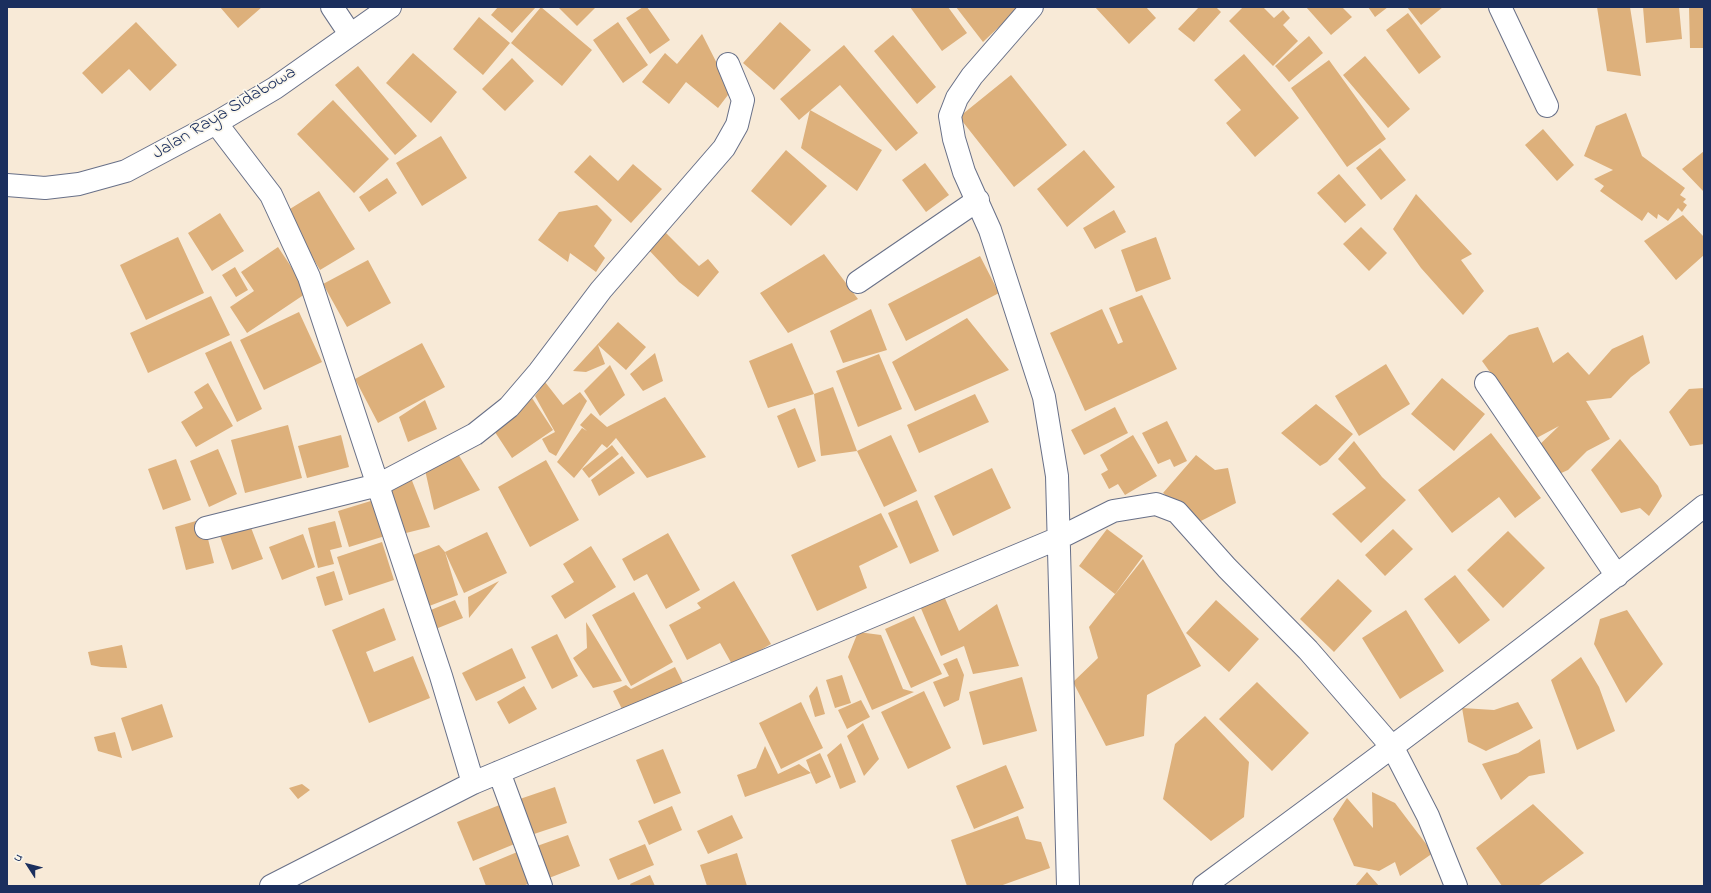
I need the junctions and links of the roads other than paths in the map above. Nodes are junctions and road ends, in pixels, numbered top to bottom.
1 (332, 7) edge
2 (390, 7) edge
3 (1032, 7) edge
4 (1500, 7) edge
5 (350, 34) junction
6 (728, 64) dead end
7 (1547, 106) dead end
8 (216, 123) junction
9 (7, 185) edge
10 (978, 200) junction
11 (858, 282) dead end
12 (1486, 383) dead end
13 (378, 485) junction
14 (1704, 506) edge
15 (206, 528) dead end
16 (1059, 538) junction
17 (1617, 576) junction
18 (1393, 748) junction
19 (499, 772) junction
20 (473, 783) junction
21 (271, 886) edge
22 (541, 886) edge
23 (1068, 886) edge
24 (1204, 886) edge
25 (1456, 886) edge

1 - 5 main road
2 - 5 main road, Jalan Raya Sidabowa
3 - 10 main road
4 - 7 main road
5 - 8 main road, Jalan Raya Sidabowa
6 - 13 main road
8 - 9 main road, Jalan Raya Sidabowa
8 - 13 main road
10 - 11 main road
10 - 16 main road
12 - 17 main road
13 - 15 main road
13 - 20 main road
14 - 17 main road
16 - 18 main road
16 - 19 main road
16 - 23 main road
17 - 18 main road
18 - 24 main road
18 - 25 main road
19 - 20 main road
19 - 22 main road
20 - 21 main road

